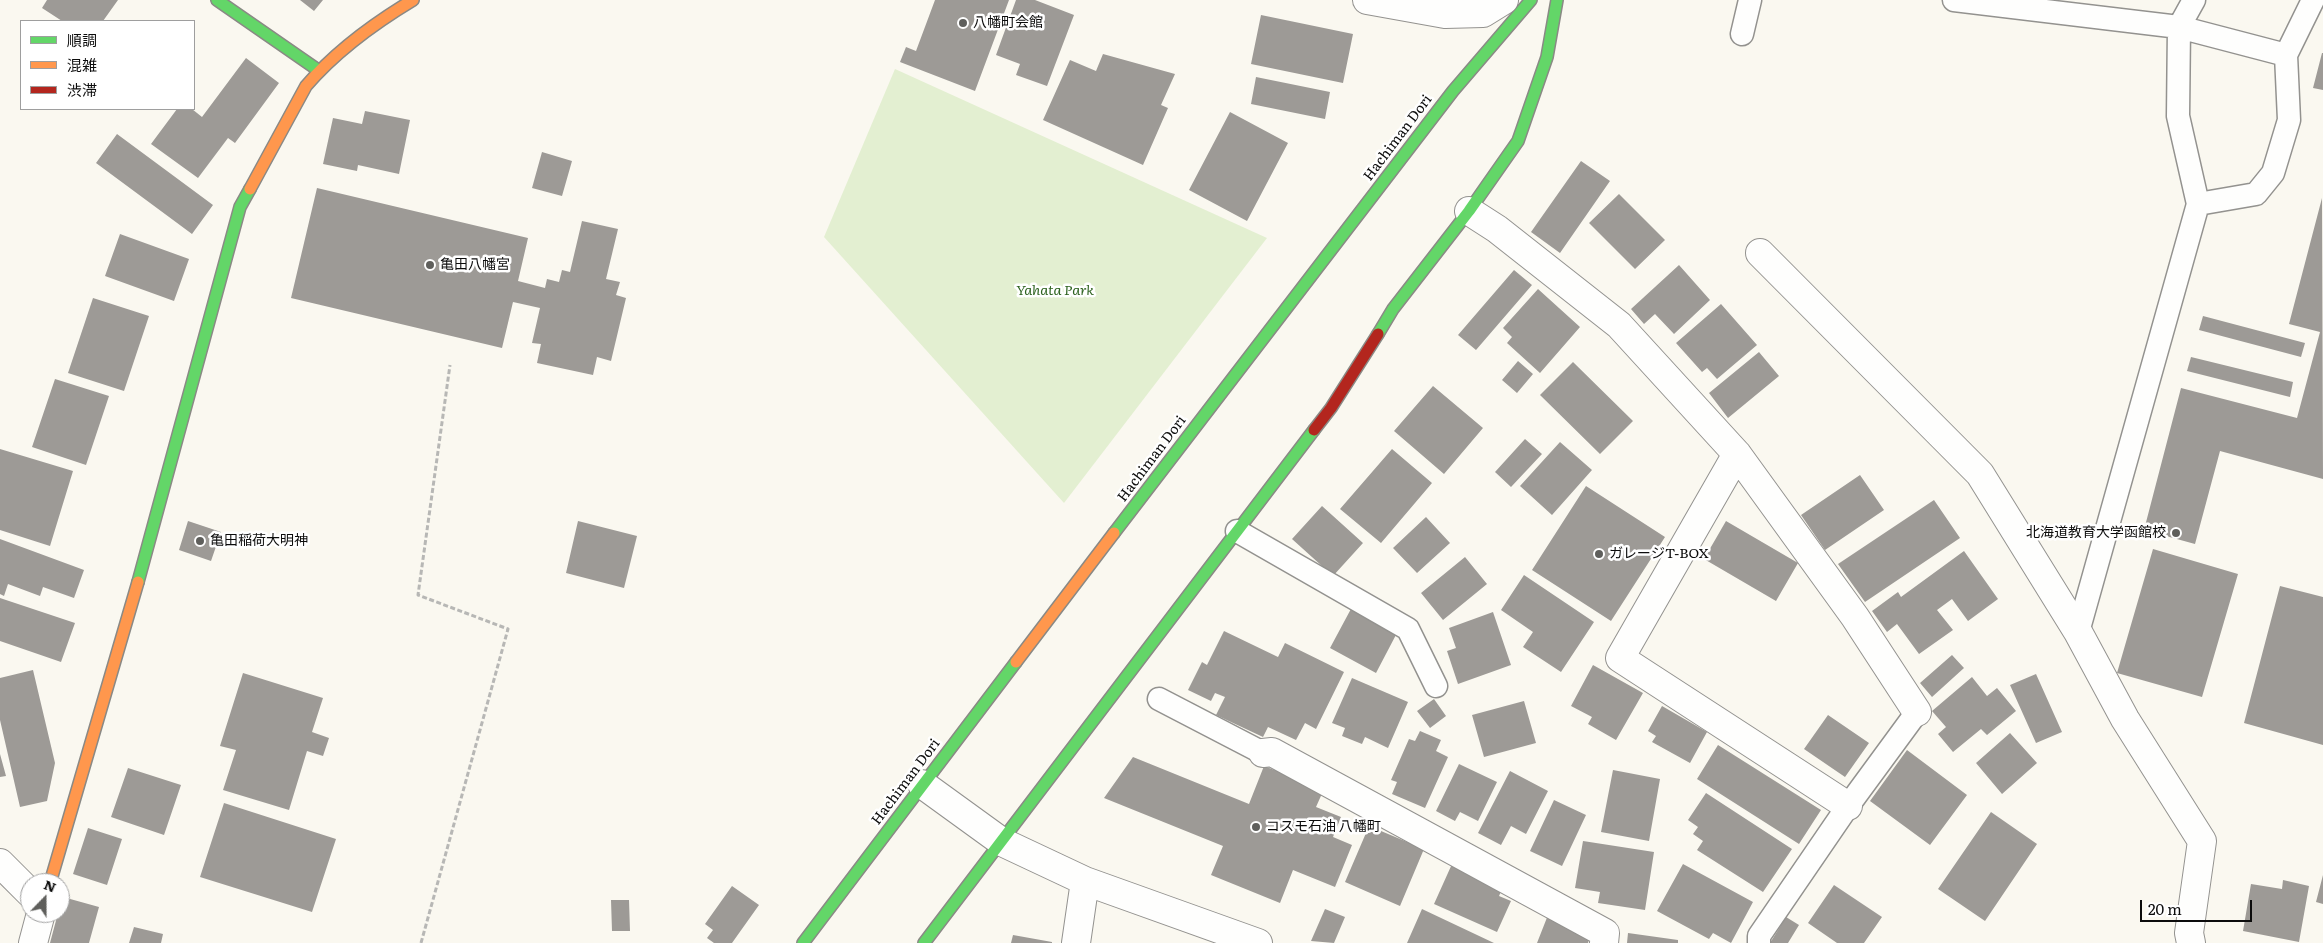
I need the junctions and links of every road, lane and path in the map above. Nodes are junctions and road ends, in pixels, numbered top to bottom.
1 (217, 0) edge
2 (413, 0) edge
3 (1367, 0) edge
4 (1504, 0) edge
5 (1531, 0) edge
6 (1557, 0) edge
7 (1750, 0) edge
8 (1954, 0) edge
9 (2194, 0) edge
10 (2313, 0) edge
11 (2179, 27) junction
12 (1742, 34) dead end
13 (2286, 55) junction
14 (318, 70) junction
15 (2198, 204) junction
16 (1469, 212) junction
17 (1760, 253) dead end
18 (450, 365) dead end
19 (1737, 454) junction
20 (1237, 531) junction
21 (2078, 632) junction
22 (1436, 686) dead end
23 (1159, 700) dead end
24 (1917, 712) joint
25 (1263, 753) joint
26 (922, 784) junction
27 (1848, 806) junction
28 (1002, 842) junction
29 (0, 862) edge
30 (53, 873) edge
31 (1085, 881) junction
32 (20, 883) edge
33 (38, 923) edge
34 (33, 943) edge
35 (421, 943) edge
36 (803, 943) edge
37 (924, 943) edge
38 (1076, 943) edge
39 (1258, 943) edge
40 (1604, 943) edge
41 (1759, 943) edge
42 (2191, 943) edge

1 - 14 street
2 - 14 street
3 - 4 street
5 - 26 street, Hachiman Dori
6 - 16 street
7 - 12 lane
8 - 11 lane
9 - 11 lane
10 - 13 lane
11 - 13 lane
11 - 15 lane
13 - 15 lane
14 - 30 street
15 - 21 lane
16 - 19 street
16 - 20 street
17 - 21 street
18 - 35 path
19 - 24 street
19 - 27 street
20 - 22 lane
20 - 28 street
21 - 42 street
23 - 25 lane
24 - 27 lane
25 - 40 street
26 - 28 street
26 - 36 street, Hachiman Dori
27 - 41 lane
28 - 31 street
28 - 37 street
29 - 32 street
31 - 38 street
31 - 39 street
33 - 34 street

